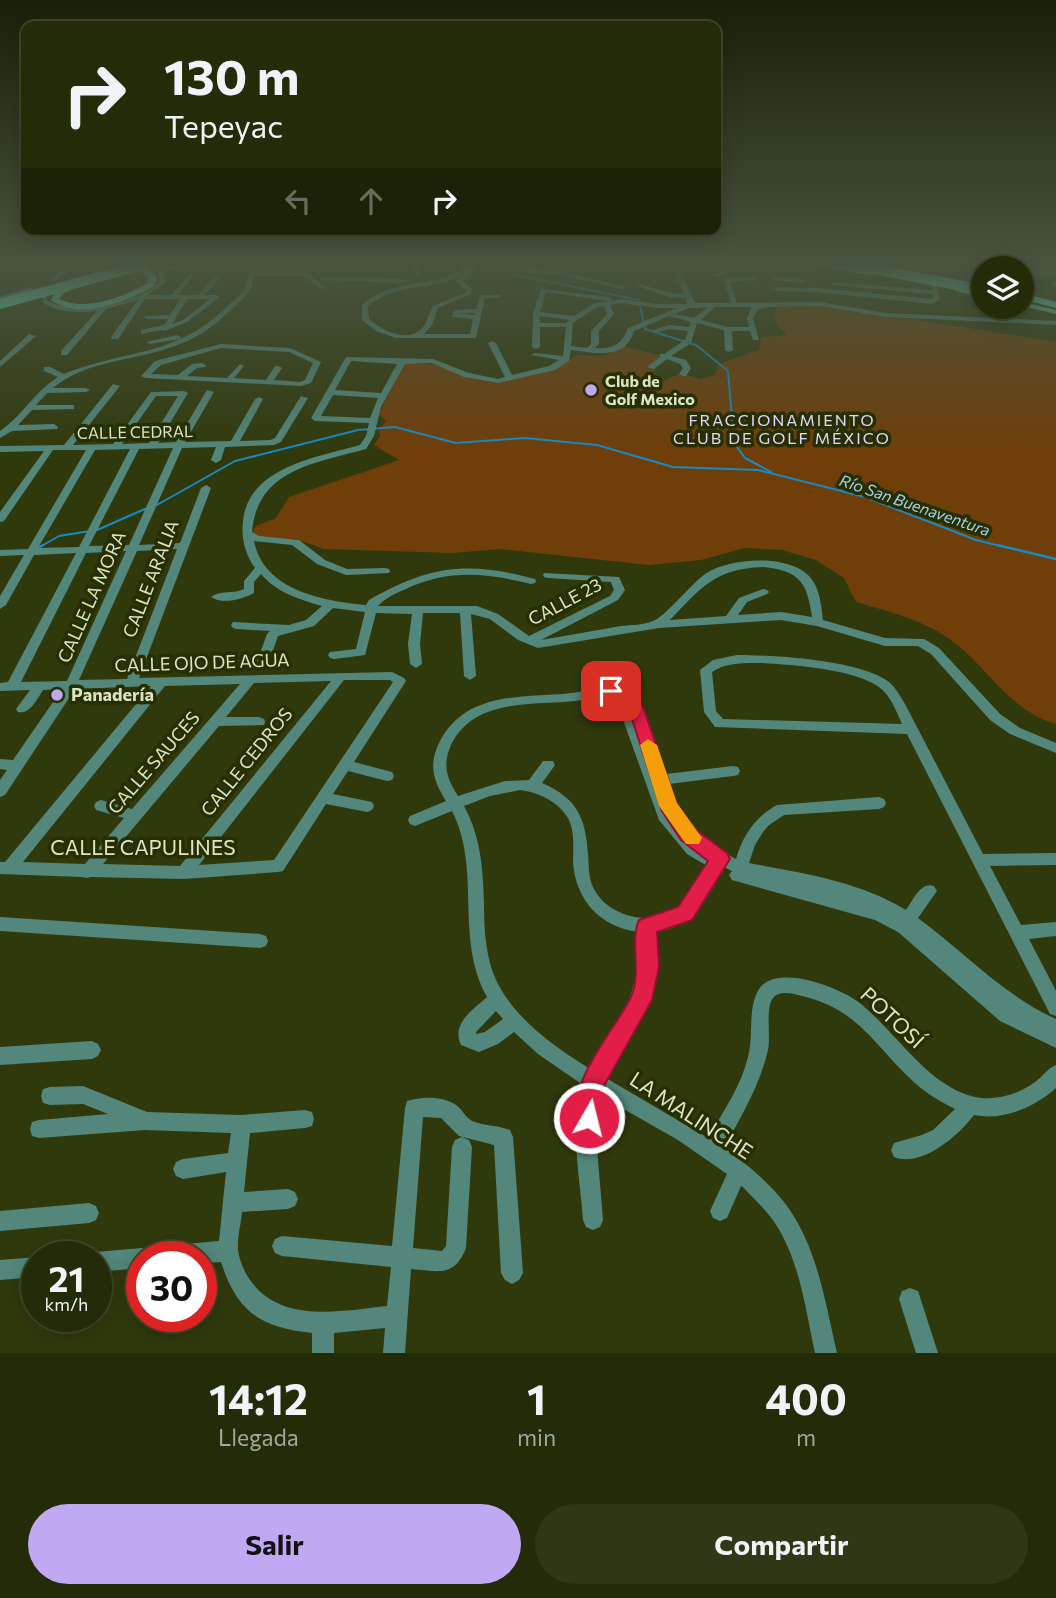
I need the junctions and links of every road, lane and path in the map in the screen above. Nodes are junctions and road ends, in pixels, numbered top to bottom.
1 (86, 328) edge
2 (121, 328) edge
3 (164, 328) edge
4 (204, 328) edge
5 (375, 328) edge
6 (427, 328) joint
7 (475, 328) edge
8 (536, 328) edge
9 (571, 328) edge
10 (598, 328) edge
11 (634, 328) edge
12 (665, 328) edge
13 (692, 328) edge
14 (720, 328) edge
15 (996, 328) edge
16 (727, 329) junction
17 (752, 329) joint
18 (1005, 330) dead end
19 (655, 331) dead end
20 (144, 332) dead end
21 (198, 333) junction
22 (473, 335) junction
23 (33, 336) dead end
24 (409, 336) junction
25 (115, 337) dead end
26 (756, 338) dead end
27 (150, 342) dead end
28 (492, 342) dead end
29 (17, 348) joint
30 (569, 348) junction
31 (590, 349) junction
32 (729, 350) dead end
33 (64, 353) dead end
34 (663, 356) junction
35 (125, 359) junction
36 (566, 359) junction
37 (402, 362) junction
38 (158, 363) junction
39 (202, 365) dead end
40 (1, 366) edge
41 (240, 366) dead end
42 (651, 367) dead end
43 (62, 368) dead end
44 (278, 368) dead end
45 (683, 374) dead end
46 (64, 377) junction
47 (181, 377) junction
48 (510, 379) junction
49 (229, 380) junction
50 (269, 382) junction
51 (116, 386) dead end
52 (86, 390) dead end
53 (46, 391) junction
54 (210, 392) dead end
55 (330, 392) junction
56 (154, 394) joint
57 (384, 396) junction
58 (304, 398) dead end
59 (259, 399) dead end
60 (71, 407) dead end
61 (31, 408) junction
62 (54, 426) dead end
63 (12, 428) junction
64 (371, 428) junction
65 (0, 435) edge
66 (234, 443) junction
67 (222, 444) junction
68 (152, 445) junction
69 (179, 445) junction
70 (116, 446) junction
71 (135, 446) junction
72 (67, 447) junction
73 (92, 447) junction
74 (50, 448) junction
75 (1, 451) edge
76 (216, 460) dead end
77 (206, 488) dead end
78 (0, 519) edge
79 (247, 534) junction
80 (184, 546) junction
81 (134, 548) junction
82 (32, 550) junction
83 (83, 550) junction
84 (0, 553) edge
85 (260, 569) junction
86 (385, 570) dead end
87 (548, 575) dead end
88 (531, 581) dead end
89 (764, 592) dead end
90 (217, 597) dead end
91 (330, 604) junction
92 (0, 605) edge
93 (369, 609) junction
94 (418, 610) junction
95 (465, 610) junction
96 (729, 620) junction
97 (818, 622) junction
98 (659, 624) junction
99 (237, 625) dead end
100 (285, 628) junction
101 (529, 642) junction
102 (334, 656) dead end
103 (241, 663) dead end
104 (263, 663) junction
105 (281, 663) dead end
106 (416, 664) dead end
107 (341, 676) junction
108 (470, 676) dead end
109 (251, 679) junction
110 (160, 683) junction
111 (131, 684) junction
112 (71, 685) junction
113 (6, 687) edge
114 (39, 687) junction
115 (22, 709) dead end
116 (216, 721) junction
117 (259, 722) dead end
118 (911, 729) junction
119 (1056, 748) edge
120 (0, 764) edge
121 (346, 765) junction
122 (548, 765) dead end
123 (17, 766) junction
124 (733, 771) dead end
125 (387, 776) dead end
126 (655, 781) junction
127 (532, 786) junction
128 (0, 791) edge
129 (324, 798) junction
130 (879, 803) dead end
131 (457, 805) junction
132 (101, 806) dead end
133 (367, 806) dead end
134 (134, 815) junction
135 (415, 820) dead end
136 (1056, 859) edge
137 (978, 860) junction
138 (719, 862) junction
139 (4, 868) edge
140 (87, 872) junction
141 (740, 872) junction
142 (184, 873) junction
143 (929, 891) dead end
144 (908, 919) junction
145 (0, 925) edge
146 (646, 926) junction
147 (1056, 929) edge
148 (1016, 933) junction
149 (260, 941) dead end
150 (497, 999) junction
151 (1056, 1008) edge
152 (515, 1021) junction
153 (1056, 1028) edge
154 (1056, 1039) edge
155 (92, 1050) dead end
156 (0, 1056) edge
157 (1056, 1074) edge
158 (594, 1081) junction
159 (50, 1096) dead end
160 (968, 1108) junction
161 (305, 1119) dead end
162 (145, 1121) junction
163 (241, 1124) junction
164 (39, 1129) dead end
165 (462, 1147) dead end
166 (901, 1150) dead end
167 (711, 1152) junction
168 (237, 1161) junction
169 (183, 1169) dead end
170 (738, 1171) junction
171 (288, 1199) dead end
172 (233, 1203) junction
173 (720, 1210) dead end
174 (89, 1213) dead end
175 (593, 1220) dead end
176 (0, 1221) edge
177 (282, 1246) dead end
178 (228, 1251) junction
179 (217, 1252) edge
180 (400, 1258) junction
181 (21, 1268) edge
182 (0, 1270) edge
183 (512, 1273) dead end
184 (910, 1299) dead end
185 (396, 1316) junction
186 (323, 1323) junction
187 (323, 1353) edge
188 (394, 1353) edge
189 (826, 1353) edge
190 (927, 1353) edge

1 - 33 street
2 - 25 street
3 - 20 street
4 - 21 street
5 - 24 street
6 - 22 street
6 - 24 street
7 - 22 street
8 - 36 street
9 - 30 street
10 - 31 street
11 - 31 street
12 - 19 street
13 - 34 street
14 - 16 street
15 - 18 street
16 - 17 street
16 - 32 street
17 - 26 street
21 - 27 street
21 - 35 street
22 - 24 street
23 - 29 street
28 - 48 street
29 - 40 street
30 - 31 street
30 - 36 street
34 - 42 street
34 - 45 street
35 - 38 street
35 - 46 street
36 - 48 street
37 - 48 street
37 - 55 street
37 - 57 street
38 - 47 street
38 - 50 street
39 - 47 street
41 - 49 street
43 - 46 street
44 - 50 street
46 - 53 street
47 - 49 street
49 - 50 street
51 - 72 street
52 - 53 street
53 - 61 street
54 - 69 street, CALLE LA MORA
55 - 57 street
55 - 64 street
56 - 68 street
56 - 70 street
57 - 64 street
58 - 66 street, CALLE CEDRAL
59 - 66 street
60 - 61 street
61 - 63 street
62 - 63 street
63 - 65 street
64 - 79 street
66 - 67 street, CALLE CEDRAL
67 - 69 street, CALLE CEDRAL
67 - 76 street
68 - 69 street, CALLE CEDRAL
68 - 71 street, CALLE CEDRAL
69 - 81 street, CALLE LA MORA
70 - 71 street, CALLE CEDRAL
70 - 73 street, CALLE CEDRAL
71 - 83 street
72 - 73 street, CALLE CEDRAL
72 - 74 street, CALLE CEDRAL
73 - 82 street
74 - 75 street, CALLE CEDRAL
74 - 78 street
77 - 80 street, CALLE ARALIA
79 - 85 street
79 - 86 street
80 - 81 street
80 - 111 street, CALLE ARALIA
81 - 83 street
81 - 112 street, CALLE LA MORA
82 - 83 street
82 - 84 street
82 - 92 street
83 - 113 street
85 - 90 street
85 - 91 street
87 - 101 street, CALLE 23
88 - 93 street
89 - 96 street
91 - 93 street
91 - 100 street
93 - 94 street
93 - 102 street
94 - 95 street
94 - 106 street
95 - 101 street
95 - 108 street
96 - 97 street
96 - 98 street
97 - 98 street
97 - 119 street
98 - 101 street
99 - 100 street
100 - 104 street
103 - 104 street
104 - 105 street
107 - 109 street, CALLE OJO DE AGUA
107 - 121 street, CALLE OJO DE AGUA
107 - 142 street, CALLE CEDROS
109 - 110 street, CALLE OJO DE AGUA
109 - 116 street, CALLE SAUCES
110 - 111 street, CALLE OJO DE AGUA
110 - 139 street
111 - 112 street, CALLE OJO DE AGUA
112 - 114 street, CALLE OJO DE AGUA
112 - 123 street, CALLE LA MORA
113 - 114 street, CALLE OJO DE AGUA
114 - 115 street
116 - 117 street
116 - 134 street, CALLE SAUCES
118 - 118 street
118 - 137 street
120 - 123 street
121 - 125 street
121 - 129 street
122 - 127 street
123 - 128 street, CALLE LA MORA
124 - 126 street
126 - 131 street, LA MALINCHE
126 - 138 street
127 - 131 street
127 - 146 street
129 - 133 street
129 - 142 street, CALLE CAPULINES
130 - 141 street
131 - 135 street
131 - 150 street, LA MALINCHE
132 - 134 street
134 - 140 street, CALLE SAUCES
136 - 137 street
137 - 148 street
138 - 141 street
138 - 146 street
139 - 140 street, CALLE CAPULINES
140 - 142 street, CALLE CAPULINES
141 - 144 street
141 - 154 street
143 - 144 street
144 - 153 street
145 - 149 street
146 - 158 street
147 - 148 street
148 - 151 street
150 - 152 street, LA MALINCHE
150 - 152 street
152 - 158 street, LA MALINCHE
155 - 156 street
157 - 160 street
158 - 167 street, LA MALINCHE
158 - 175 street
159 - 162 street
160 - 166 street
160 - 167 street, POTOSÍ
161 - 163 street
162 - 163 street
162 - 164 street
163 - 168 street
165 - 180 street
167 - 170 street, LA MALINCHE
168 - 169 street
168 - 172 street
170 - 173 street
170 - 189 street, LA MALINCHE
171 - 172 street
172 - 178 street
174 - 176 street
177 - 180 street
178 - 179 street
178 - 186 street
180 - 183 street
180 - 185 street
181 - 182 street
184 - 190 street
185 - 186 street
185 - 188 street
186 - 187 street

